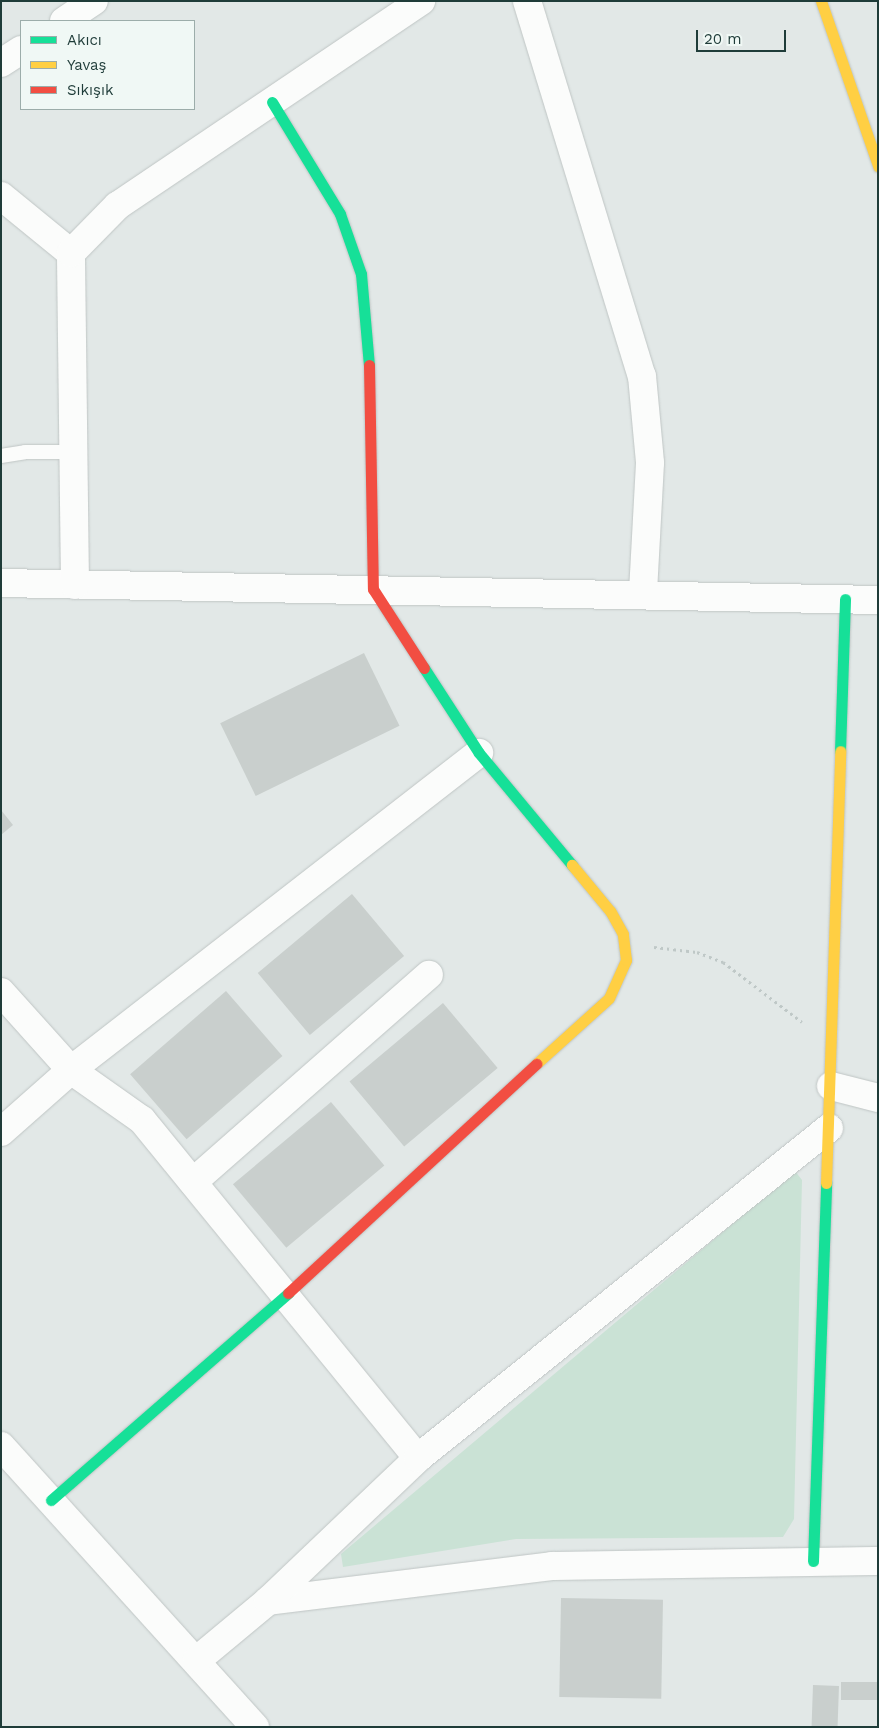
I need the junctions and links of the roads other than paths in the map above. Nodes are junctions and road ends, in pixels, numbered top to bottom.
1 (94, 1) edge
2 (421, 1) edge
3 (527, 1) edge
4 (821, 1) edge
5 (66, 20) edge
6 (20, 51) edge
7 (1, 63) edge
8 (272, 102) junction
9 (878, 166) edge
10 (1, 196) edge
11 (71, 254) junction
12 (73, 452) junction
13 (1, 456) edge
14 (1, 583) edge
15 (75, 585) junction
16 (373, 589) junction
17 (643, 594) junction
18 (845, 599) junction
19 (878, 600) edge
20 (479, 753) junction
21 (429, 975) dead end
22 (1, 992) edge
23 (71, 1070) junction
24 (831, 1086) junction
25 (878, 1098) edge
26 (829, 1128) junction
27 (1, 1132) edge
28 (193, 1182) junction
29 (285, 1294) junction
30 (1, 1446) edge
31 (418, 1458) junction
32 (51, 1500) junction
33 (813, 1561) junction
34 (878, 1562) edge
35 (268, 1601) junction
36 (197, 1660) junction
37 (255, 1727) edge

1 - 5 street
2 - 8 street
3 - 17 street
4 - 9 street
6 - 7 street
8 - 11 street
8 - 16 street
10 - 11 street
11 - 12 street
12 - 13 lane
12 - 15 street
14 - 15 street
15 - 16 street
16 - 17 street
16 - 20 street
17 - 18 street
18 - 19 street
18 - 24 street
20 - 23 street
20 - 29 street
21 - 28 street
22 - 23 street
23 - 27 street
23 - 28 street
24 - 25 street
24 - 26 street
26 - 31 street
26 - 33 street
28 - 29 street
29 - 31 street
29 - 32 street
30 - 32 street
31 - 35 street
32 - 36 street
33 - 34 street
33 - 35 street
35 - 36 street
36 - 37 street

